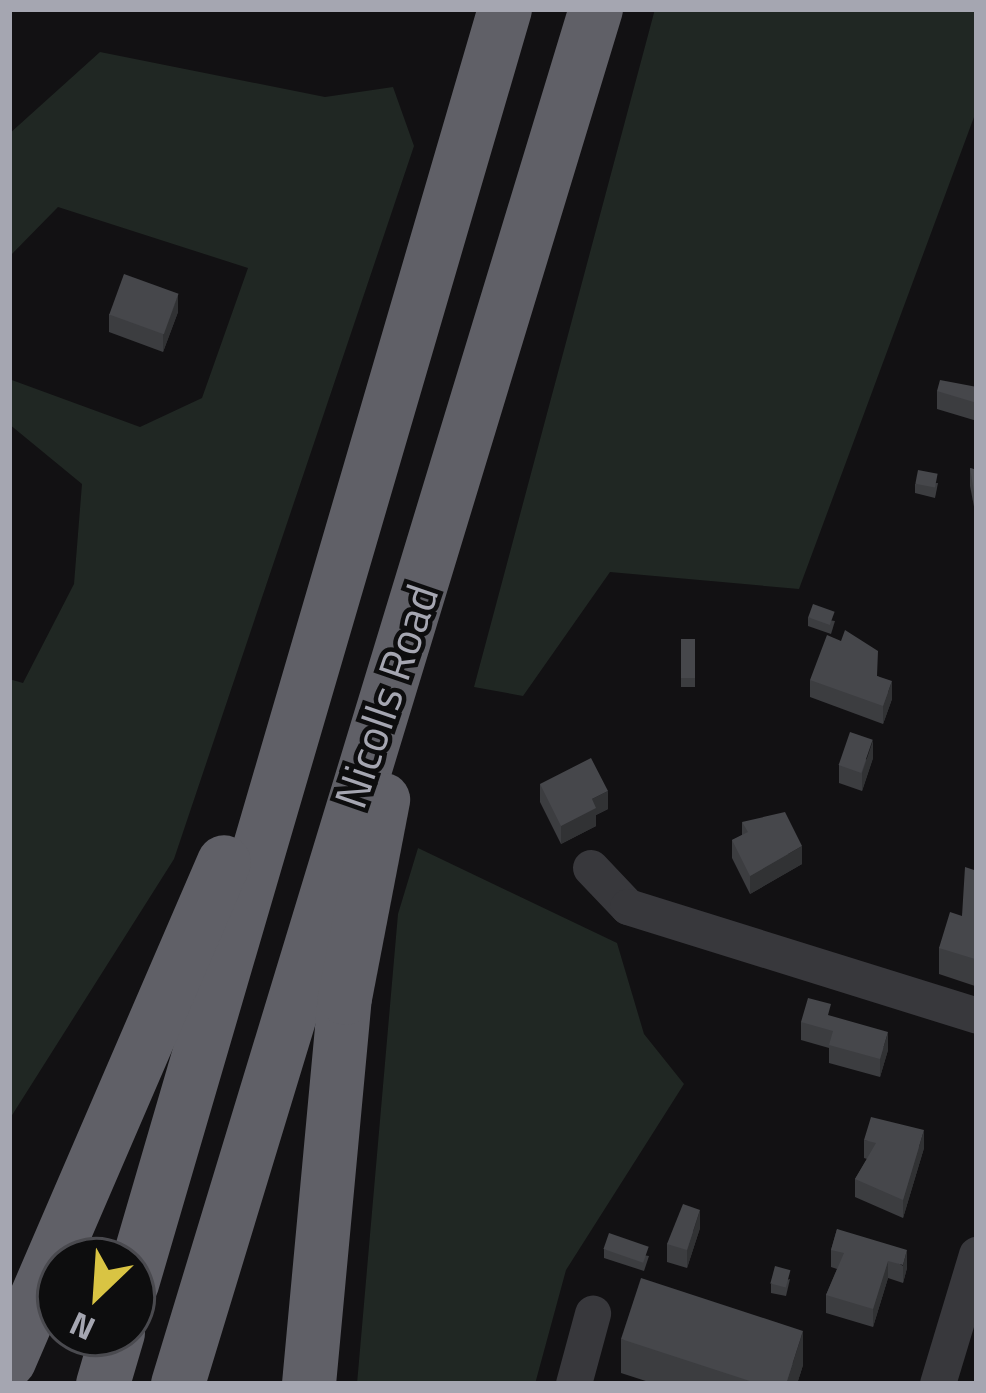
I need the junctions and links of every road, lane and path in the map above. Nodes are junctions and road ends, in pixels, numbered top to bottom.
1 (505, 9) edge
2 (596, 9) edge
3 (338, 582) junction
4 (388, 711) junction
5 (592, 868) dead end
6 (977, 1016) edge
7 (146, 1237) edge
8 (977, 1255) edge
9 (593, 1314) dead end
10 (14, 1342) edge
11 (178, 1384) edge
12 (309, 1384) edge
13 (574, 1384) edge
14 (938, 1384) edge

1 - 3 highway, Nicolls Road
2 - 4 highway, Nicolls Road
3 - 7 highway, Nicolls Road
3 - 10 highway
4 - 11 highway, Nicolls Road
4 - 12 highway
5 - 6 street
8 - 14 street
9 - 13 street

